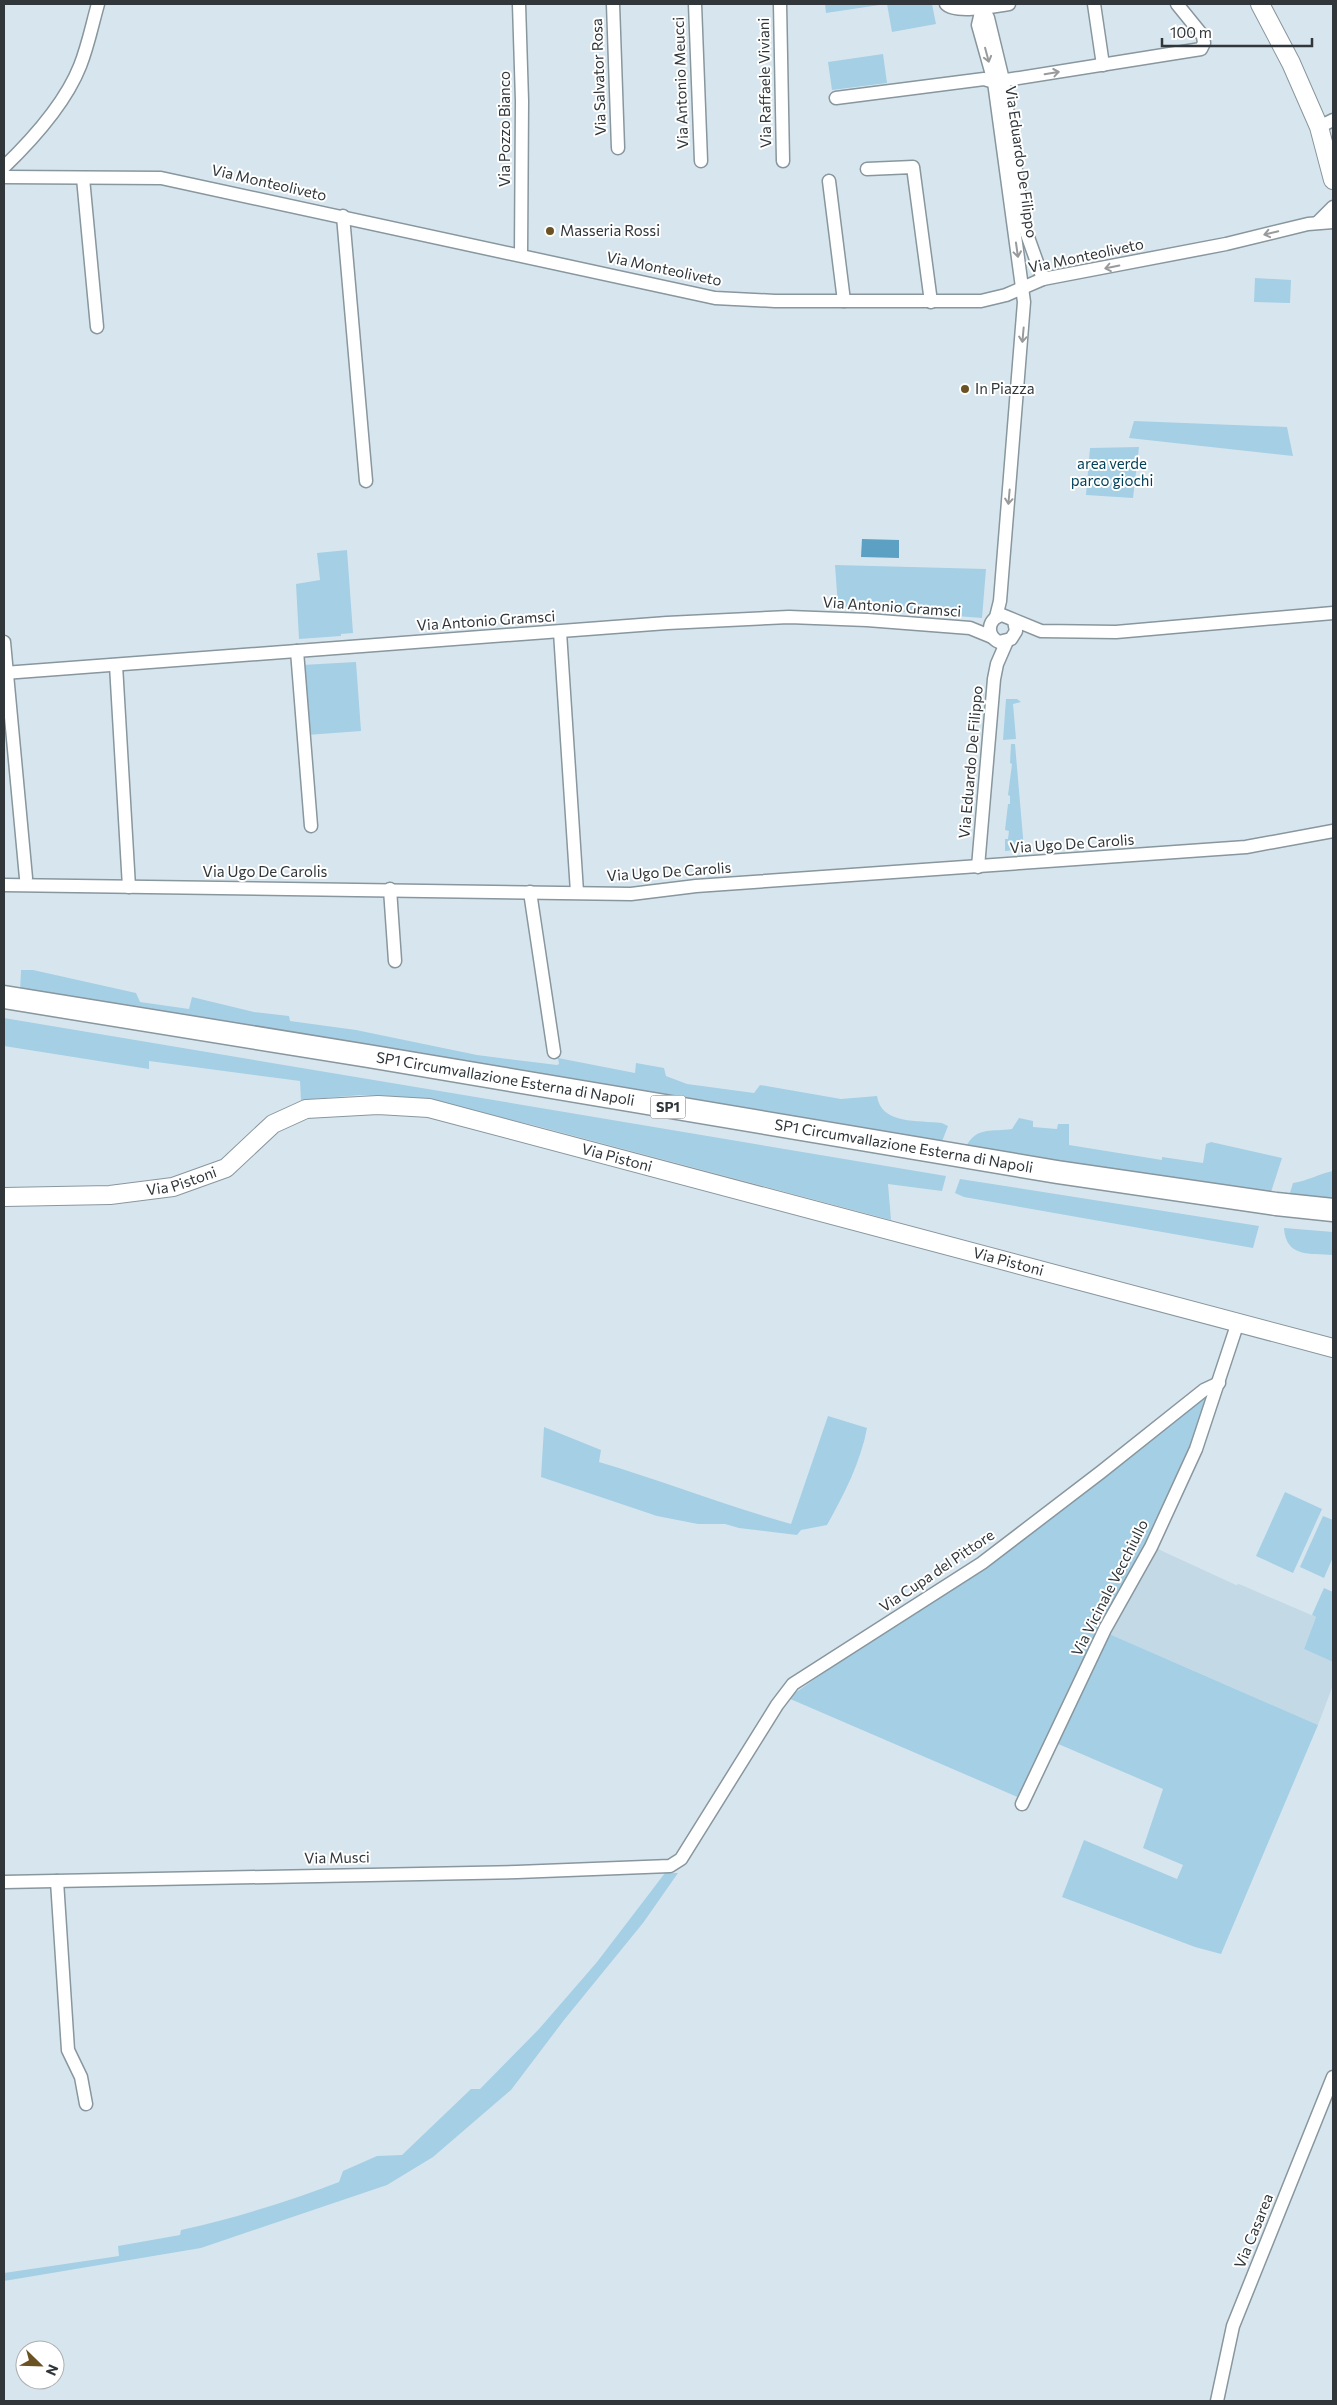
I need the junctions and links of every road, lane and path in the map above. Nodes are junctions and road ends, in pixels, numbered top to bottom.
1 (98, 4) edge
2 (519, 4) edge
3 (613, 4) edge
4 (695, 4) edge
5 (780, 4) edge
6 (946, 4) edge
7 (1008, 4) edge
8 (1094, 4) edge
9 (1177, 4) edge
10 (1260, 4) edge
11 (981, 6) edge
12 (1103, 65) junction
13 (998, 81) junction
14 (836, 98) dead end
15 (1326, 124) edge
16 (618, 148) dead end
17 (701, 161) dead end
18 (783, 161) dead end
19 (4, 167) edge
20 (867, 169) dead end
21 (4, 177) edge
22 (83, 178) junction
23 (829, 180) dead end
24 (1333, 180) edge
25 (1333, 207) edge
26 (343, 216) junction
27 (1318, 222) junction
28 (1333, 222) edge
29 (521, 254) junction
30 (1043, 279) junction
31 (1022, 287) junction
32 (844, 301) junction
33 (931, 302) junction
34 (97, 327) dead end
35 (366, 481) dead end
36 (1333, 613) edge
37 (1002, 619) junction
38 (970, 628) junction
39 (560, 632) junction
40 (1041, 632) junction
41 (1001, 639) junction
42 (4, 642) edge
43 (297, 651) junction
44 (116, 665) junction
45 (5, 673) edge
46 (311, 826) dead end
47 (1333, 831) edge
48 (978, 867) junction
49 (26, 878) dead end
50 (4, 885) edge
51 (129, 887) junction
52 (390, 889) junction
53 (530, 892) junction
54 (577, 892) junction
55 (396, 961) dead end
56 (4, 997) edge
57 (4, 1010) edge
58 (554, 1052) dead end
59 (4, 1197) edge
60 (1333, 1202) edge
61 (1297, 1207) junction
62 (1333, 1210) edge
63 (1333, 1222) edge
64 (1238, 1322) junction
65 (1333, 1348) edge
66 (1219, 1383) junction
67 (1022, 1804) dead end
68 (670, 1866) joint
69 (57, 1881) junction
70 (4, 1882) edge
71 (1333, 2077) edge
72 (86, 2104) dead end
73 (1217, 2401) edge

1 - 19 street
2 - 29 street, Via Pozzo Bianco
3 - 16 street, Via Salvator Rosa
4 - 17 street, Via Antonio Meucci
5 - 18 street, Via Raffaele Viviani
6 - 11 street
7 - 11 street
8 - 12 street
9 - 12 street
10 - 15 street
11 - 13 street, Via Eduardo De Filippo
13 -> 12 street
13 - 14 street
13 - 30 street, Via Eduardo De Filippo
13 -> 31 street, Via Eduardo De Filippo
15 - 24 street
20 - 33 street
21 - 22 street, Via Monteoliveto
22 - 26 street, Via Monteoliveto
22 - 34 street
23 - 32 street
25 - 27 street
26 - 29 street, Via Monteoliveto
26 - 35 street
27 - 28 street, Via Monteoliveto
27 -> 30 street, Via Monteoliveto
29 - 32 street, Via Monteoliveto
30 - 31 street, Via Monteoliveto
31 - 33 street, Via Monteoliveto
31 -> 37 street, Via Eduardo De Filippo
32 - 33 street, Via Monteoliveto
36 - 40 street
37 - 38 street, Via Antonio Gramsci
37 - 40 street
37 - 41 street
37 - 41 street
38 - 39 street, Via Antonio Gramsci
38 - 41 street, Via Antonio Gramsci
39 - 43 street, Via Antonio Gramsci
39 - 54 street
40 - 41 street
41 - 48 street, Via Eduardo De Filippo
42 - 45 street
43 - 44 street, Via Antonio Gramsci
43 - 46 street
44 - 45 street, Via Antonio Gramsci
44 - 51 street
45 - 49 street
47 - 48 street, Via Ugo De Carolis
48 - 54 street, Via Ugo De Carolis
50 - 51 street, Via Ugo De Carolis
51 - 52 street, Via Ugo De Carolis
52 - 53 street, Via Ugo De Carolis
52 - 55 street
53 - 54 street, Via Ugo De Carolis
53 - 58 street
56 - 61 highway, SP1 Circumvallazione Esterna di Napoli / SP1
57 - 63 highway, SP1 Circumvallazione Esterna di Napoli / SP1
59 - 64 street, Via Pistoni
60 - 61 highway
61 - 62 highway, SP1 Circumvallazione Esterna di Napoli / SP1
64 - 65 street, Via Pistoni
64 - 66 street
66 - 67 street, Via Vicinale Vecchiullo
66 - 68 street, Via Cupa del Pittore
68 - 69 street, Via Musci
69 - 70 street, Via Musci
69 - 72 street
71 - 73 street, Via Casarea

